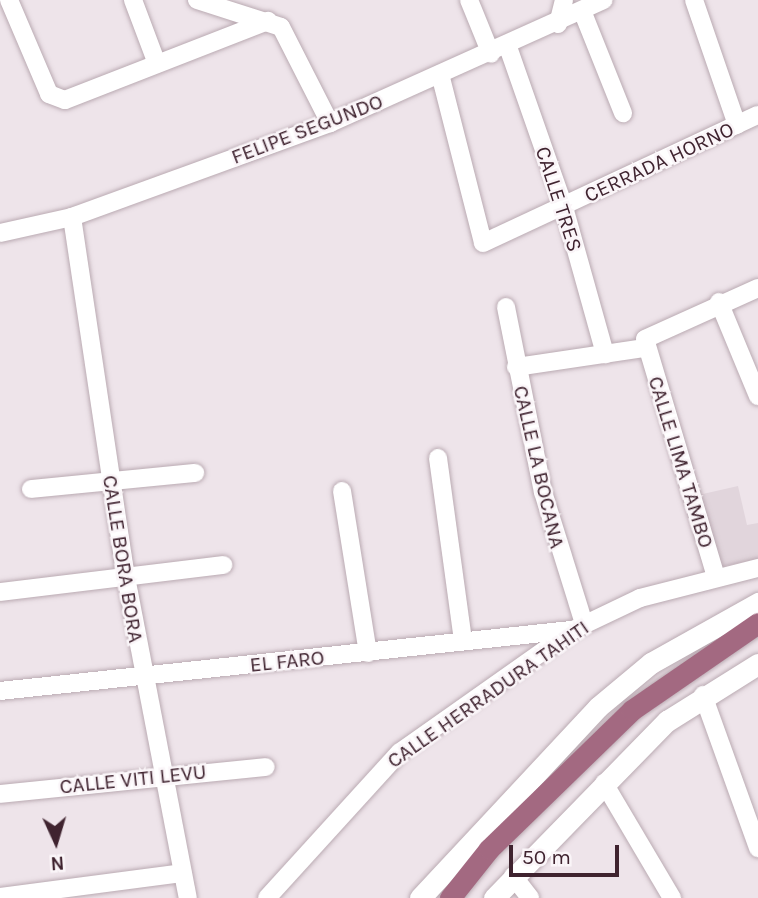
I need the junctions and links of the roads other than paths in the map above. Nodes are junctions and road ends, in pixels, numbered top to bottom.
1 (9, 0) edge
2 (133, 0) edge
3 (197, 0) edge
4 (469, 0) edge
5 (565, 0) edge
6 (604, 0) edge
7 (694, 0) edge
8 (583, 13) junction
9 (268, 21) junction
10 (558, 24) junction
11 (499, 50) junction
12 (157, 64) junction
13 (440, 74) junction
14 (623, 113) dead end
15 (758, 115) edge
16 (330, 123) junction
17 (737, 125) junction
18 (564, 207) junction
19 (72, 217) junction
20 (0, 233) edge
21 (758, 288) edge
22 (719, 302) junction
23 (506, 307) dead end
24 (645, 348) junction
25 (605, 354) junction
26 (516, 367) junction
27 (758, 396) edge
28 (438, 458) dead end
29 (195, 473) dead end
30 (110, 481) junction
31 (30, 489) dead end
32 (342, 491) dead end
33 (223, 565) dead end
34 (758, 568) edge
35 (125, 576) junction
36 (716, 577) junction
37 (0, 592) edge
38 (758, 603) edge
39 (758, 623) edge
40 (579, 627) junction
41 (758, 639) edge
42 (463, 640) junction
43 (368, 653) junction
44 (758, 664) edge
45 (143, 676) junction
46 (0, 691) edge
47 (703, 695) junction
48 (266, 767) dead end
49 (161, 775) junction
50 (604, 783) junction
51 (0, 794) edge
52 (758, 848) edge
53 (182, 873) junction
54 (513, 876) junction
55 (0, 897) edge
56 (188, 898) edge
57 (267, 898) edge
58 (420, 898) edge
59 (450, 898) edge
60 (466, 898) edge
61 (494, 898) edge
62 (530, 898) edge
63 (672, 898) edge

1 - 12 street
2 - 12 street
3 - 9 street
4 - 11 street, CALLE TRES
5 - 10 street
6 - 8 street, FELIPE SEGUNDO
7 - 17 street
8 - 10 street, FELIPE SEGUNDO
8 - 14 street
9 - 12 street
9 - 16 street
10 - 11 street, FELIPE SEGUNDO
11 - 13 street, FELIPE SEGUNDO
11 - 18 street, CALLE TRES
13 - 16 street, FELIPE SEGUNDO
13 - 18 street, CERRADA HORNO
15 - 17 street, CERRADA HORNO
16 - 19 street, FELIPE SEGUNDO
17 - 18 street, CERRADA HORNO
18 - 25 street, CALLE TRES
19 - 20 street, FELIPE SEGUNDO
19 - 30 street, CALLE BORA BORA
21 - 22 street
22 - 24 street
22 - 27 street
23 - 26 street, CALLE LA BOCANA
24 - 25 street
24 - 36 street, CALLE LIMA TAMBO
25 - 26 street
26 - 40 street, CALLE LA BOCANA
28 - 42 street
29 - 30 street
30 - 31 street
30 - 35 street, CALLE BORA BORA
32 - 43 street
33 - 35 street
34 - 36 street, CALLE HERRADURA TAHITI
35 - 37 street
35 - 45 street, CALLE BORA BORA
36 - 40 street, CALLE HERRADURA TAHITI
38 - 58 street
39 - 59 main road
40 - 42 street, EL FARO
40 - 57 street, CALLE HERRADURA TAHITI
41 - 60 main road
42 - 43 street, EL FARO
43 - 45 street, EL FARO
44 - 47 street
45 - 46 street, EL FARO
45 - 49 street, CALLE BORA BORA
47 - 50 street
47 - 52 street
48 - 49 street, CALLE VITI LEVU
49 - 51 street, CALLE VITI LEVU
49 - 53 street, CALLE BORA BORA
50 - 54 street
50 - 63 street
53 - 55 street
53 - 56 street, CALLE BORA BORA
54 - 61 street
54 - 62 street

